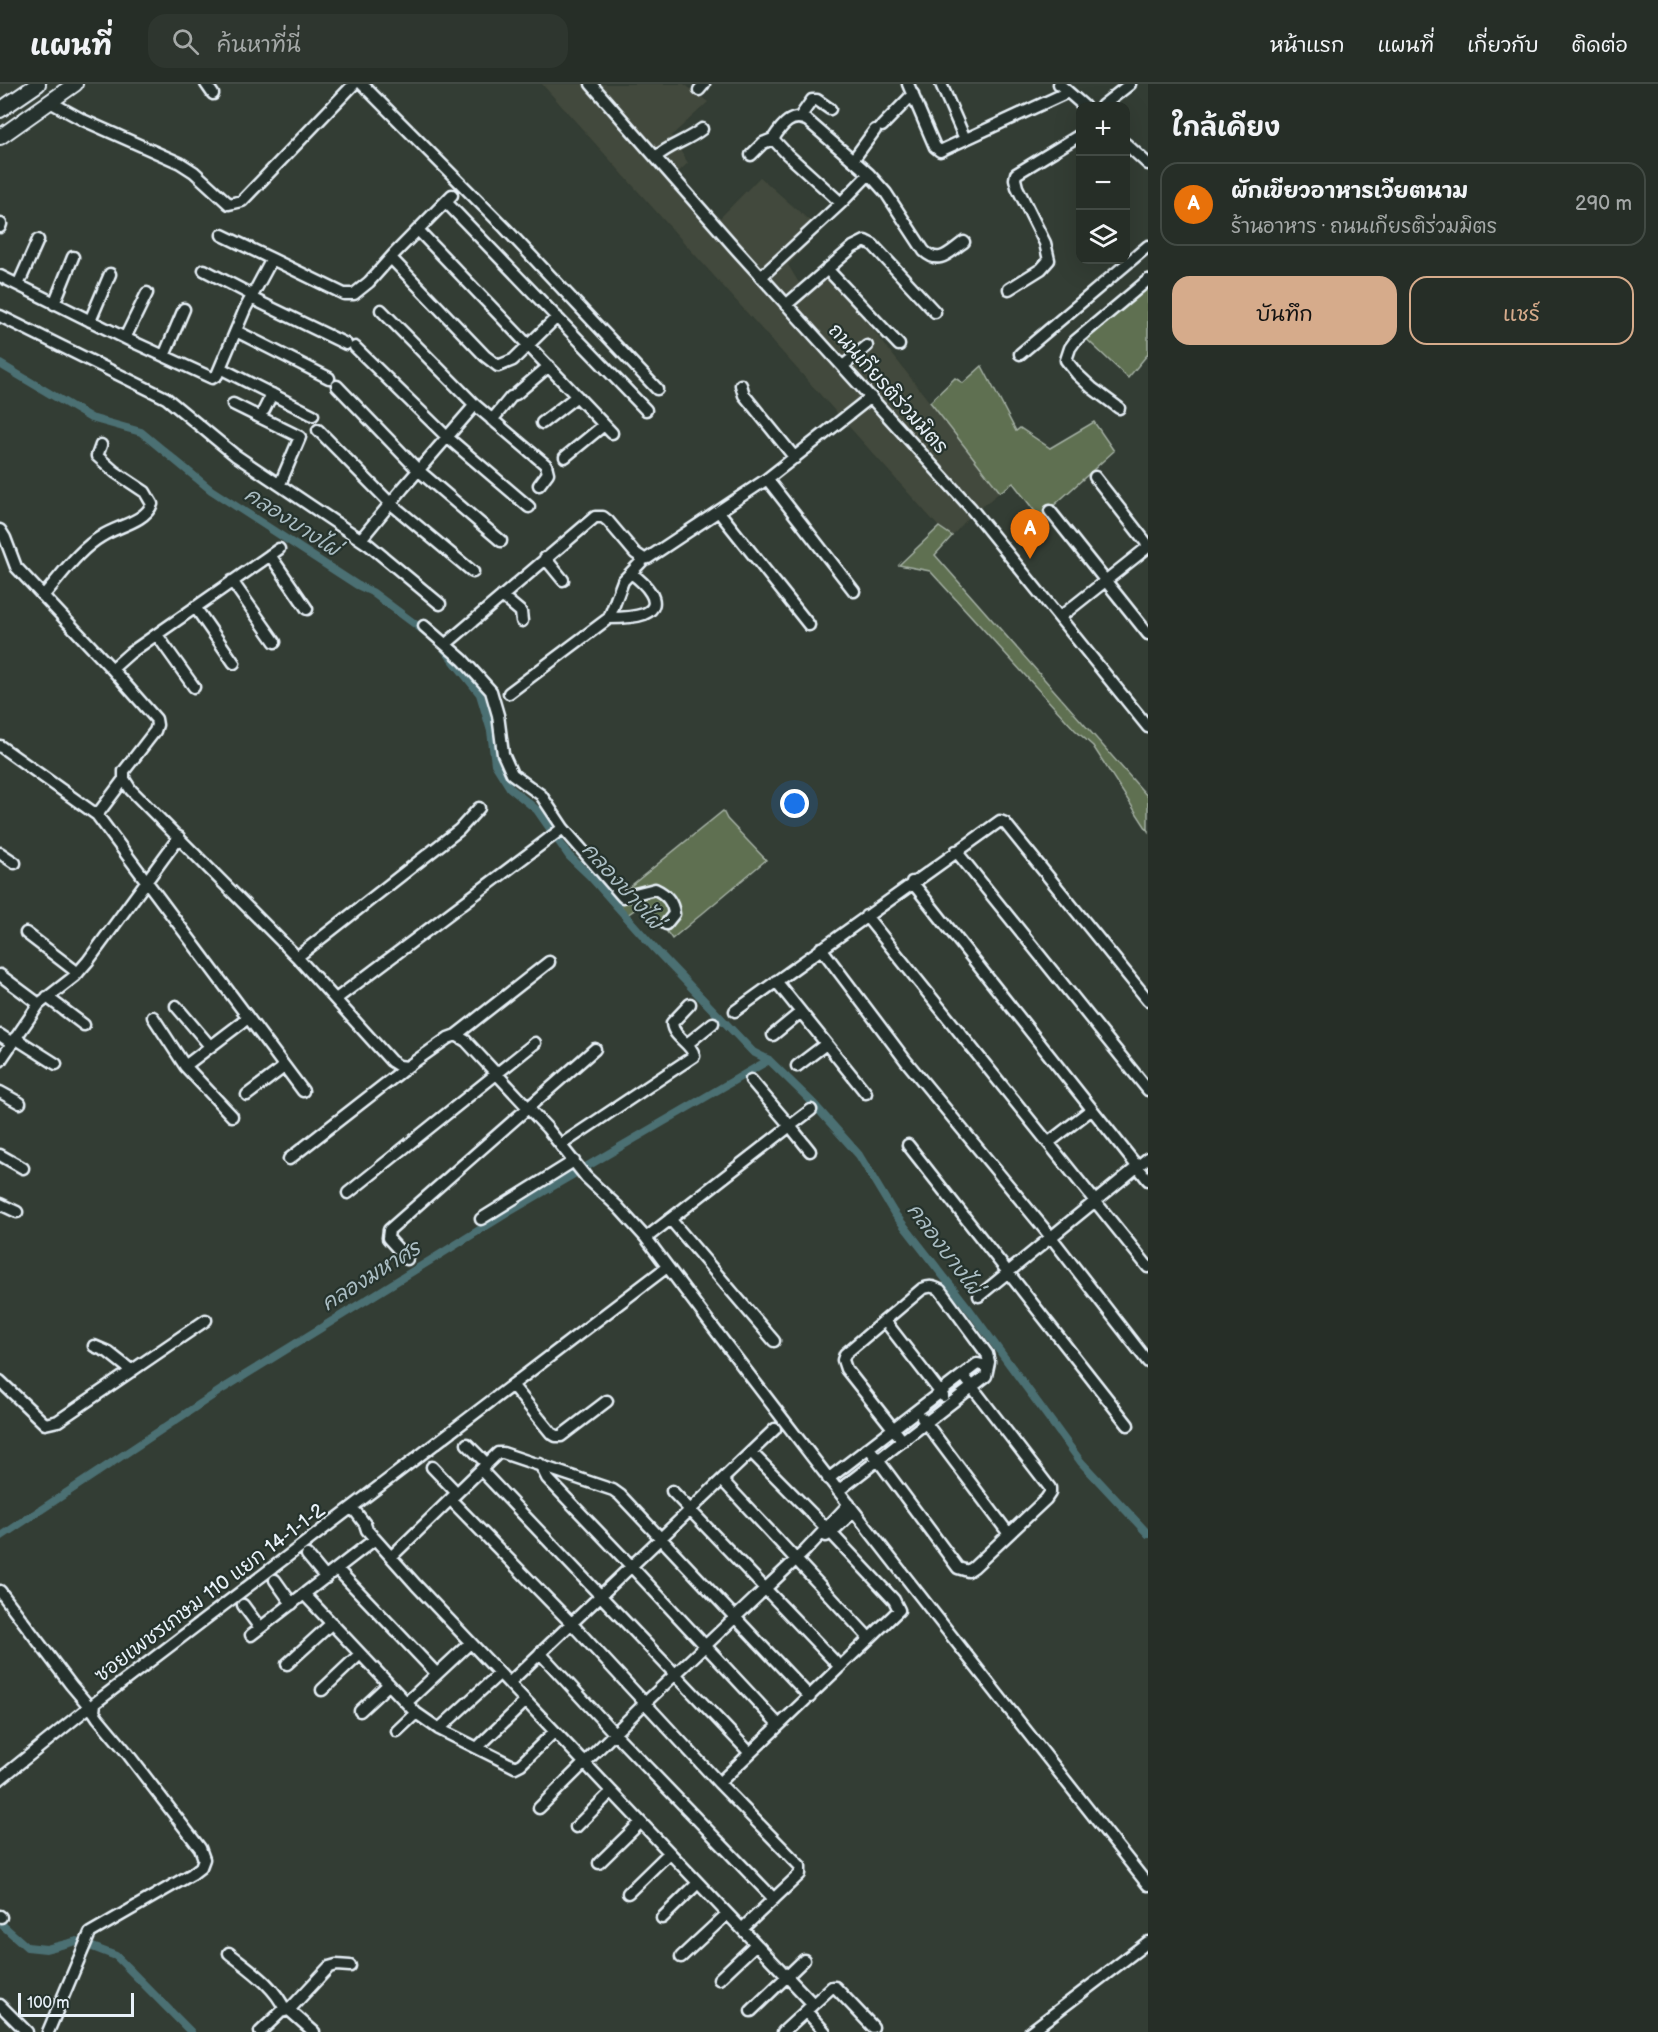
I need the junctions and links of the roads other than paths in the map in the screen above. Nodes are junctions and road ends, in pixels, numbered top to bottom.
1 (37, 84) edge
2 (75, 84) edge
3 (206, 84) edge
4 (354, 84) edge
5 (362, 84) edge
6 (591, 84) edge
7 (941, 84) edge
8 (1059, 84) edge
9 (1130, 84) edge
10 (910, 89) edge
11 (1068, 92) junction
12 (213, 94) dead end
13 (50, 102) junction
14 (1079, 102) edge
15 (1107, 102) edge
16 (0, 110) edge
17 (830, 110) dead end
18 (800, 117) junction
19 (702, 129) dead end
20 (0, 136) edge
21 (1076, 137) edge
22 (773, 139) junction
23 (965, 139) junction
24 (1130, 148) edge
25 (751, 155) dead end
26 (656, 157) junction
27 (853, 160) junction
28 (1148, 164) edge
29 (869, 174) junction
30 (841, 203) junction
31 (418, 230) junction
32 (222, 235) dead end
33 (38, 240) dead end
34 (964, 242) dead end
35 (1148, 246) edge
36 (73, 257) dead end
37 (391, 258) junction
38 (272, 259) junction
39 (827, 269) junction
40 (204, 270) dead end
41 (110, 274) dead end
42 (0, 276) edge
43 (761, 277) junction
44 (1148, 280) edge
45 (18, 285) junction
46 (1009, 289) dead end
47 (147, 293) dead end
48 (252, 297) junction
49 (54, 304) junction
50 (786, 304) junction
51 (184, 309) dead end
52 (381, 310) dead end
53 (935, 312) dead end
54 (0, 316) edge
55 (557, 317) junction
56 (90, 321) junction
57 (236, 331) junction
58 (125, 338) junction
59 (529, 345) junction
60 (898, 345) dead end
61 (867, 346) dead end
62 (1020, 354) dead end
63 (164, 356) junction
64 (549, 366) junction
65 (843, 366) junction
66 (220, 368) junction
67 (741, 385) dead end
68 (657, 389) dead end
69 (272, 394) junction
70 (577, 396) junction
71 (871, 397) junction
72 (233, 404) dead end
73 (475, 405) junction
74 (1119, 408) dead end
75 (264, 410) dead end
76 (646, 410) dead end
77 (313, 415) dead end
78 (492, 420) junction
79 (542, 423) dead end
80 (318, 429) dead end
81 (447, 437) junction
82 (101, 445) dead end
83 (565, 457) dead end
84 (795, 458) junction
85 (418, 470) junction
86 (1095, 477) dead end
87 (767, 479) junction
88 (280, 484) junction
89 (540, 485) dead end
90 (390, 503) junction
91 (528, 507) dead end
92 (1050, 511) dead end
93 (719, 512) junction
94 (0, 530) edge
95 (361, 539) junction
96 (501, 541) dead end
97 (1148, 546) edge
98 (544, 558) junction
99 (644, 560) junction
100 (472, 572) dead end
101 (631, 573) junction
102 (563, 580) dead end
103 (1106, 581) junction
104 (232, 582) junction
105 (854, 591) dead end
106 (43, 596) junction
107 (502, 596) junction
108 (440, 604) dead end
109 (195, 607) junction
110 (308, 609) dead end
111 (1060, 617) junction
112 (609, 618) junction
113 (522, 621) dead end
114 (809, 625) dead end
115 (424, 626) dead end
116 (157, 634) junction
117 (1148, 634) edge
118 (275, 642) dead end
119 (446, 644) junction
120 (234, 663) dead end
121 (112, 669) junction
122 (194, 687) dead end
123 (508, 693) dead end
124 (1148, 727) edge
125 (0, 746) edge
126 (124, 779) junction
127 (479, 808) dead end
128 (97, 815) junction
129 (557, 832) junction
130 (179, 837) junction
131 (956, 851) junction
132 (0, 853) edge
133 (15, 863) dead end
134 (912, 882) junction
135 (146, 883) junction
136 (866, 916) junction
137 (666, 924) dead end
138 (26, 933) dead end
139 (821, 948) junction
140 (297, 957) junction
141 (549, 962) dead end
142 (78, 973) junction
143 (0, 975) edge
144 (776, 981) junction
145 (336, 999) junction
146 (1148, 1000) edge
147 (43, 1001) junction
148 (690, 1004) dead end
149 (176, 1006) dead end
150 (735, 1011) dead end
151 (801, 1012) junction
152 (153, 1017) dead end
153 (248, 1018) junction
154 (713, 1023) dead end
155 (84, 1025) dead end
156 (0, 1035) edge
157 (456, 1035) junction
158 (773, 1035) dead end
159 (14, 1040) junction
160 (535, 1043) dead end
161 (687, 1044) junction
162 (826, 1044) junction
163 (210, 1046) junction
164 (595, 1049) dead end
165 (0, 1061) edge
166 (56, 1064) dead end
167 (185, 1066) junction
168 (797, 1066) dead end
169 (284, 1067) junction
170 (407, 1067) junction
171 (497, 1074) junction
172 (751, 1080) dead end
173 (1148, 1090) edge
174 (303, 1091) dead end
175 (0, 1092) edge
176 (866, 1093) dead end
177 (247, 1095) dead end
178 (20, 1103) dead end
179 (528, 1108) junction
180 (1092, 1109) junction
181 (811, 1110) dead end
182 (232, 1116) dead end
183 (790, 1126) junction
184 (1048, 1143) junction
185 (562, 1144) junction
186 (908, 1145) dead end
187 (810, 1151) dead end
188 (0, 1155) edge
189 (1148, 1158) edge
190 (289, 1159) dead end
191 (576, 1164) junction
192 (1137, 1167) junction
193 (23, 1168) dead end
194 (1148, 1180) edge
195 (348, 1193) dead end
196 (1094, 1200) junction
197 (0, 1204) edge
198 (17, 1212) dead end
199 (481, 1219) dead end
200 (670, 1219) junction
201 (1051, 1237) junction
202 (645, 1238) junction
203 (407, 1259) dead end
204 (667, 1267) junction
205 (1148, 1267) edge
206 (1009, 1272) junction
207 (980, 1296) dead end
208 (206, 1320) dead end
209 (885, 1321) junction
210 (774, 1341) dead end
211 (94, 1346) dead end
212 (1148, 1362) edge
213 (987, 1366) junction
214 (132, 1371) junction
215 (963, 1375) junction
216 (0, 1381) edge
217 (512, 1385) junction
218 (972, 1387) junction
219 (940, 1392) junction
220 (607, 1401) dead end
221 (950, 1404) junction
222 (916, 1411) junction
223 (926, 1423) junction
224 (1128, 1425) dead end
225 (775, 1429) dead end
226 (893, 1429) junction
227 (903, 1441) junction
228 (466, 1444) dead end
229 (869, 1448) junction
230 (751, 1452) junction
231 (879, 1460) junction
232 (540, 1464) junction
233 (432, 1467) dead end
234 (484, 1467) junction
235 (828, 1479) junction
236 (722, 1480) junction
237 (672, 1491) dead end
238 (838, 1491) junction
239 (454, 1497) junction
240 (851, 1508) junction
241 (349, 1509) junction
242 (691, 1510) junction
243 (829, 1530) junction
244 (1009, 1534) junction
245 (371, 1535) junction
246 (661, 1539) junction
247 (307, 1555) dead end
248 (391, 1557) junction
249 (796, 1559) junction
250 (632, 1566) junction
251 (337, 1569) junction
252 (326, 1578) junction
253 (275, 1580) dead end
254 (766, 1588) junction
255 (0, 1591) edge
256 (305, 1595) junction
257 (602, 1595) junction
258 (292, 1604) junction
259 (243, 1605) dead end
260 (736, 1617) junction
261 (332, 1623) junction
262 (571, 1623) junction
263 (260, 1628) junction
264 (251, 1635) dead end
265 (869, 1638) junction
266 (470, 1643) junction
267 (706, 1645) junction
268 (540, 1653) junction
269 (360, 1654) junction
270 (287, 1664) dead end
271 (840, 1668) junction
272 (437, 1674) junction
273 (499, 1674) junction
274 (676, 1675) junction
275 (509, 1683) junction
276 (389, 1684) junction
277 (322, 1690) dead end
278 (810, 1697) junction
279 (406, 1702) junction
280 (525, 1702) junction
281 (645, 1703) junction
282 (92, 1710) junction
283 (360, 1712) dead end
284 (416, 1713) junction
285 (779, 1725) junction
286 (439, 1729) junction
287 (397, 1731) dead end
288 (554, 1732) junction
289 (615, 1734) junction
290 (477, 1748) junction
291 (750, 1753) junction
292 (584, 1764) junction
293 (0, 1779) edge
294 (719, 1783) junction
295 (611, 1792) junction
296 (539, 1808) dead end
297 (640, 1823) junction
298 (576, 1827) dead end
299 (669, 1853) junction
300 (599, 1863) dead end
301 (698, 1883) junction
302 (1148, 1885) edge
303 (628, 1893) dead end
304 (774, 1899) junction
305 (727, 1914) junction
306 (662, 1918) dead end
307 (742, 1929) junction
308 (1148, 1942) edge
309 (756, 1944) junction
310 (229, 1953) dead end
311 (681, 1957) dead end
312 (804, 1960) dead end
313 (350, 1966) dead end
314 (787, 1976) junction
315 (719, 1979) dead end
316 (0, 2006) edge
317 (809, 2008) junction
318 (287, 2010) junction
319 (751, 2011) dead end
320 (873, 2027) dead end
321 (27, 2032) edge
322 (48, 2032) edge
323 (260, 2032) edge
324 (314, 2032) edge
325 (783, 2032) edge
326 (825, 2032) edge
327 (1030, 2032) edge

1 - 16 main road
2 - 13 main road
3 - 12 street
4 - 13 street
5 - 68 street
6 - 26 street, ถนนเกียรติร่วมมิตร
7 - 23 street
8 - 11 street
9 - 15 street
10 - 23 street
10 - 27 street
11 - 14 street
11 - 23 street
13 - 20 main road
17 - 18 street
18 - 22 street
18 - 27 street
19 - 26 street
21 - 46 street
22 - 25 street
22 - 30 street
24 - 28 street
26 - 43 street, ถนนเกียรติร่วมมิตร
27 - 29 street
29 - 30 street
29 - 34 street
30 - 43 street
31 - 37 street
31 - 55 street
31 - 59 street
32 - 38 street
33 - 45 street
35 - 62 street
36 - 49 street
37 - 38 street
37 - 59 street
38 - 48 street
39 - 50 street
39 - 53 street
39 - 60 street
40 - 48 street
41 - 56 street
42 - 45 street
43 - 50 street, ถนนเกียรติร่วมมิตร
44 - 74 street
45 - 49 street
47 - 58 street
48 - 57 street
48 - 81 street
49 - 56 street
50 - 65 street, ถนนเกียรติร่วมมิตร
51 - 63 street
52 - 73 street
54 - 88 street
55 - 59 street
55 - 76 street
56 - 58 street
57 - 66 street
57 - 85 street
58 - 63 street
59 - 64 street
61 - 65 street
63 - 66 street
64 - 70 street
64 - 78 street
65 - 71 street, ถนนเกียรติร่วมมิตร
66 - 69 street
67 - 84 street
69 - 75 street
69 - 77 street
70 - 79 street
70 - 83 street
71 - 84 street
71 - 111 street, ถนนเกียรติร่วมมิตร
72 - 88 street
73 - 78 street
73 - 81 street
78 - 89 street
80 - 90 street
81 - 85 street
81 - 91 street
82 - 106 street
84 - 87 street
85 - 90 street
85 - 96 street
86 - 97 street
87 - 93 street
87 - 105 street
88 - 95 street
90 - 95 street
90 - 100 street
92 - 103 street
93 - 99 street
93 - 114 street
94 - 106 street
95 - 108 street
97 - 103 street
98 - 99 street
98 - 102 street
98 - 107 street
99 - 101 street
101 - 112 street
101 - 112 street
103 - 111 street
103 - 117 street
104 - 109 street
104 - 110 street
104 - 118 street
106 - 121 street
107 - 113 street
107 - 119 street
109 - 116 street
109 - 120 street
111 - 124 street, ถนนเกียรติร่วมมิตร
112 - 123 street
115 - 119 street
116 - 121 street
116 - 122 street
119 - 129 street
121 - 126 street
125 - 128 street
126 - 128 street
126 - 130 street
127 - 140 street
128 - 135 street
129 - 137 street
129 - 145 street
130 - 135 street
130 - 140 street
131 - 134 street
131 - 146 street
131 - 173 street
132 - 133 street
134 - 136 street
134 - 180 street
135 - 142 street
135 - 153 street
136 - 139 street
136 - 184 street
138 - 142 street
139 - 144 street
139 - 201 street
140 - 145 street
141 - 157 street
142 - 147 street
143 - 147 street
144 - 150 street
144 - 151 street
145 - 170 street
147 - 155 street
147 - 159 street
148 - 161 street
149 - 163 street
151 - 158 street
151 - 162 street
152 - 167 street
153 - 163 street
153 - 169 street
154 - 161 street
156 - 159 street
157 - 170 street
157 - 171 street
159 - 165 street
159 - 166 street
160 - 171 street
161 - 185 street
162 - 168 street
162 - 176 street
163 - 167 street
164 - 179 street
167 - 182 street
169 - 174 street
169 - 177 street
170 - 190 street
171 - 179 street
171 - 195 street
172 - 183 street
175 - 178 street
179 - 185 street
179 - 203 street
180 - 184 street
180 - 192 street
181 - 183 street
183 - 187 street
183 - 200 street
184 - 196 street
185 - 191 street
186 - 206 street
188 - 193 street
189 - 192 street
191 - 199 street
191 - 202 street
192 - 194 street
192 - 196 street
196 - 201 street
196 - 205 street
197 - 198 street
200 - 202 street
200 - 210 street
201 - 206 street
201 - 212 street
202 - 204 street
204 - 217 street, ซอยเพชรเกษม 110 แยก 14-1-1-2
204 - 235 street
206 - 207 street
206 - 224 street
208 - 214 street
209 - 213 street
209 - 219 street
209 - 226 street
211 - 214 street
213 - 215 street
213 - 218 street
214 - 216 street
215 - 218 street
215 - 219 street
217 - 220 street
217 - 241 street, ซอยเพชรเกษม 110 แยก 14-1-1-2
218 - 221 street
218 - 244 street
219 - 221 street
219 - 222 street
221 - 223 street
222 - 223 street
222 - 226 street
223 - 227 street
223 - 244 street
225 - 230 street
226 - 227 street
226 - 229 street
227 - 231 street
228 - 234 street
229 - 231 street
229 - 235 street
230 - 236 street
230 - 243 street
231 - 238 street
231 - 244 street
232 - 234 street
232 - 246 street
232 - 250 street
233 - 239 street
234 - 239 street
234 - 257 street
235 - 238 street
236 - 242 street
236 - 249 street
237 - 242 street
238 - 240 street
239 - 248 street
239 - 262 street
240 - 243 street
240 - 302 street
241 - 245 street
241 - 282 street, ซอยเพชรเกษม 110 แยก 14-1-1-2
242 - 246 street
242 - 254 street
243 - 249 street
243 - 265 street
245 - 248 street
245 - 251 street
246 - 250 street
246 - 260 street
247 - 252 street
248 - 266 street
249 - 254 street
249 - 265 street
250 - 257 street
250 - 267 street
251 - 252 street
251 - 272 street
252 - 256 street
253 - 258 street
254 - 260 street
254 - 271 street
255 - 282 street
256 - 258 street
256 - 261 street
257 - 262 street
257 - 274 street
258 - 263 street
259 - 263 street
260 - 267 street
260 - 278 street
261 - 269 street
261 - 270 street
262 - 268 street
262 - 281 street
263 - 264 street
265 - 271 street
266 - 272 street
266 - 273 street
267 - 274 street
267 - 285 street
268 - 275 street
268 - 289 street
269 - 276 street
269 - 277 street
271 - 278 street
272 - 279 street
273 - 275 street
273 - 286 street
274 - 281 street
274 - 291 street
275 - 280 street
276 - 279 street
276 - 283 street
278 - 285 street
279 - 284 street
280 - 288 street
280 - 290 street
281 - 289 street
281 - 294 street
282 - 293 street
282 - 322 street, ซอยเพชรเกษม 110 แยก 14-1-1-2
284 - 286 street
284 - 287 street
285 - 291 street
286 - 290 street
288 - 290 street
288 - 292 street
289 - 292 street
289 - 304 street
291 - 294 street
292 - 295 street
292 - 296 street
294 - 304 street
295 - 297 street
295 - 298 street
297 - 299 street
297 - 300 street
299 - 301 street
299 - 303 street
301 - 305 street
301 - 306 street
304 - 307 street
305 - 307 street
305 - 311 street
307 - 309 street
308 - 327 street
309 - 314 street
309 - 315 street
310 - 318 street
312 - 314 street
313 - 318 street
314 - 317 street
314 - 319 street
316 - 321 street
317 - 320 street
317 - 325 street
317 - 326 street
318 - 323 street
318 - 324 street

